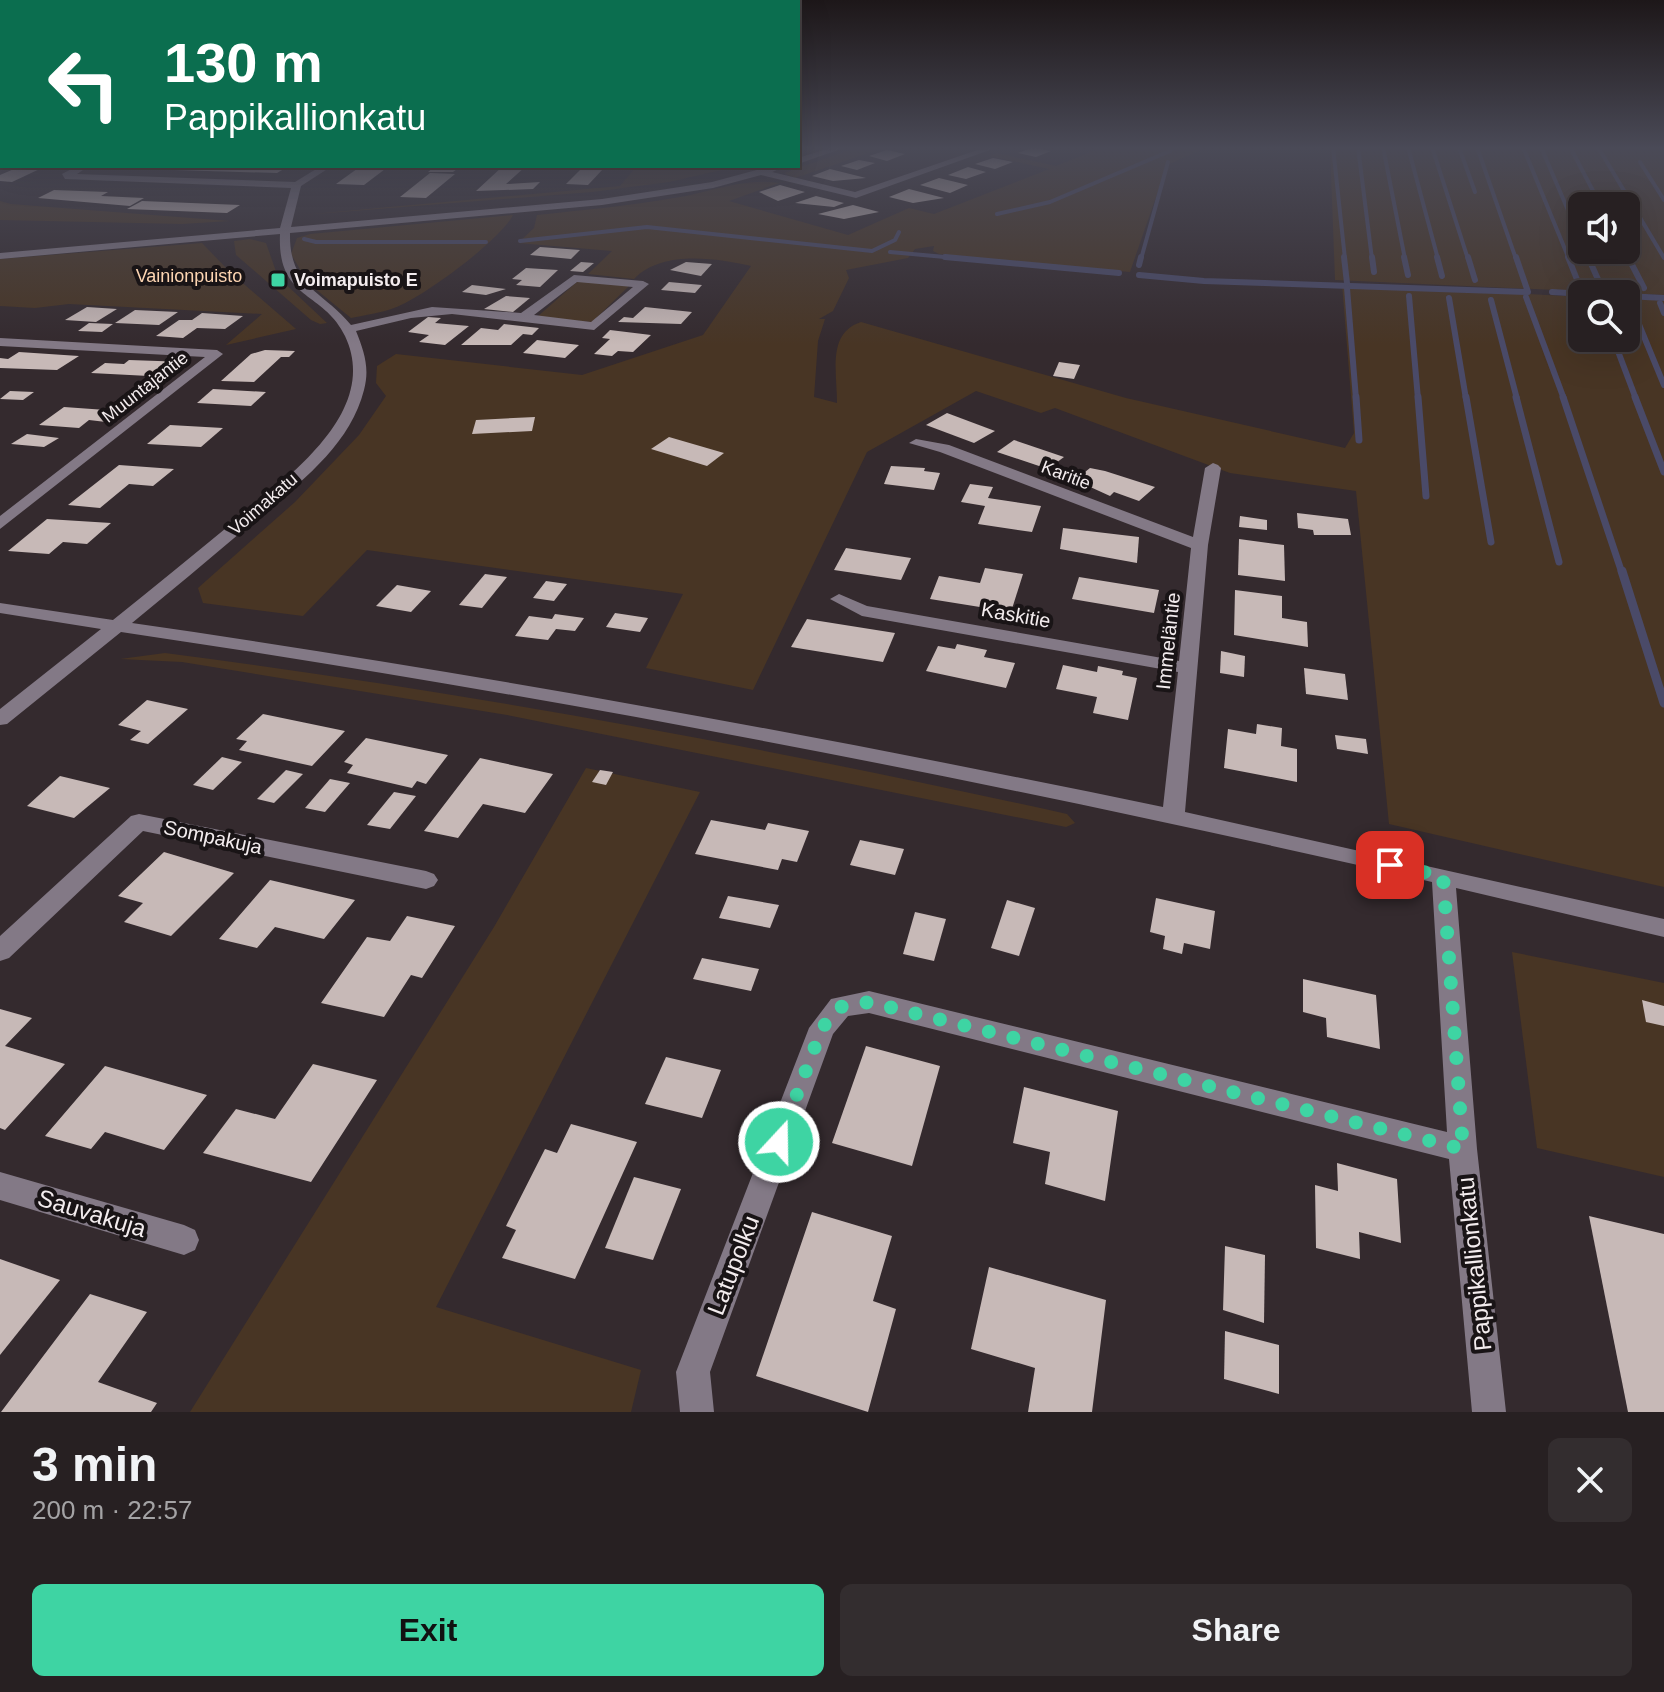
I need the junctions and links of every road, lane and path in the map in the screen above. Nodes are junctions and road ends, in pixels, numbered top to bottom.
1 (289, 213) edge
2 (468, 213) edge
3 (285, 229) junction
4 (0, 256) edge
5 (522, 319) junction
6 (347, 329) junction
7 (0, 342) edge
8 (916, 443) dead end
9 (1213, 468) dead end
10 (0, 524) edge
11 (1200, 545) junction
12 (839, 599) dead end
13 (0, 608) edge
14 (116, 626) junction
15 (1188, 668) junction
16 (0, 719) edge
17 (1173, 818) junction
18 (1443, 876) junction
19 (426, 880) dead end
20 (1664, 928) edge
21 (0, 951) edge
22 (1463, 1149) junction
23 (0, 1186) edge
24 (184, 1240) dead end
25 (697, 1412) edge
26 (1489, 1412) edge

1 - 3 street, Voimakatu
2 - 3 street
3 - 4 street
3 - 6 street, Voimakatu
5 - 5 street
5 - 6 street
6 - 14 street, Voimakatu
7 - 10 street, Muuntajantie
8 - 11 street, Karitie
9 - 11 street, Immeläntie
11 - 15 street, Immeläntie
12 - 15 street, Kaskitie
13 - 14 street
14 - 16 street, Voimakatu
14 - 17 street
15 - 17 street, Immeläntie
17 - 18 street
18 - 20 street
18 - 22 street, Pappikallionkatu
19 - 21 street, Sompakuja
22 - 25 street, Latupolku
22 - 26 street, Pappikallionkatu
23 - 24 street, Sauvakuja

